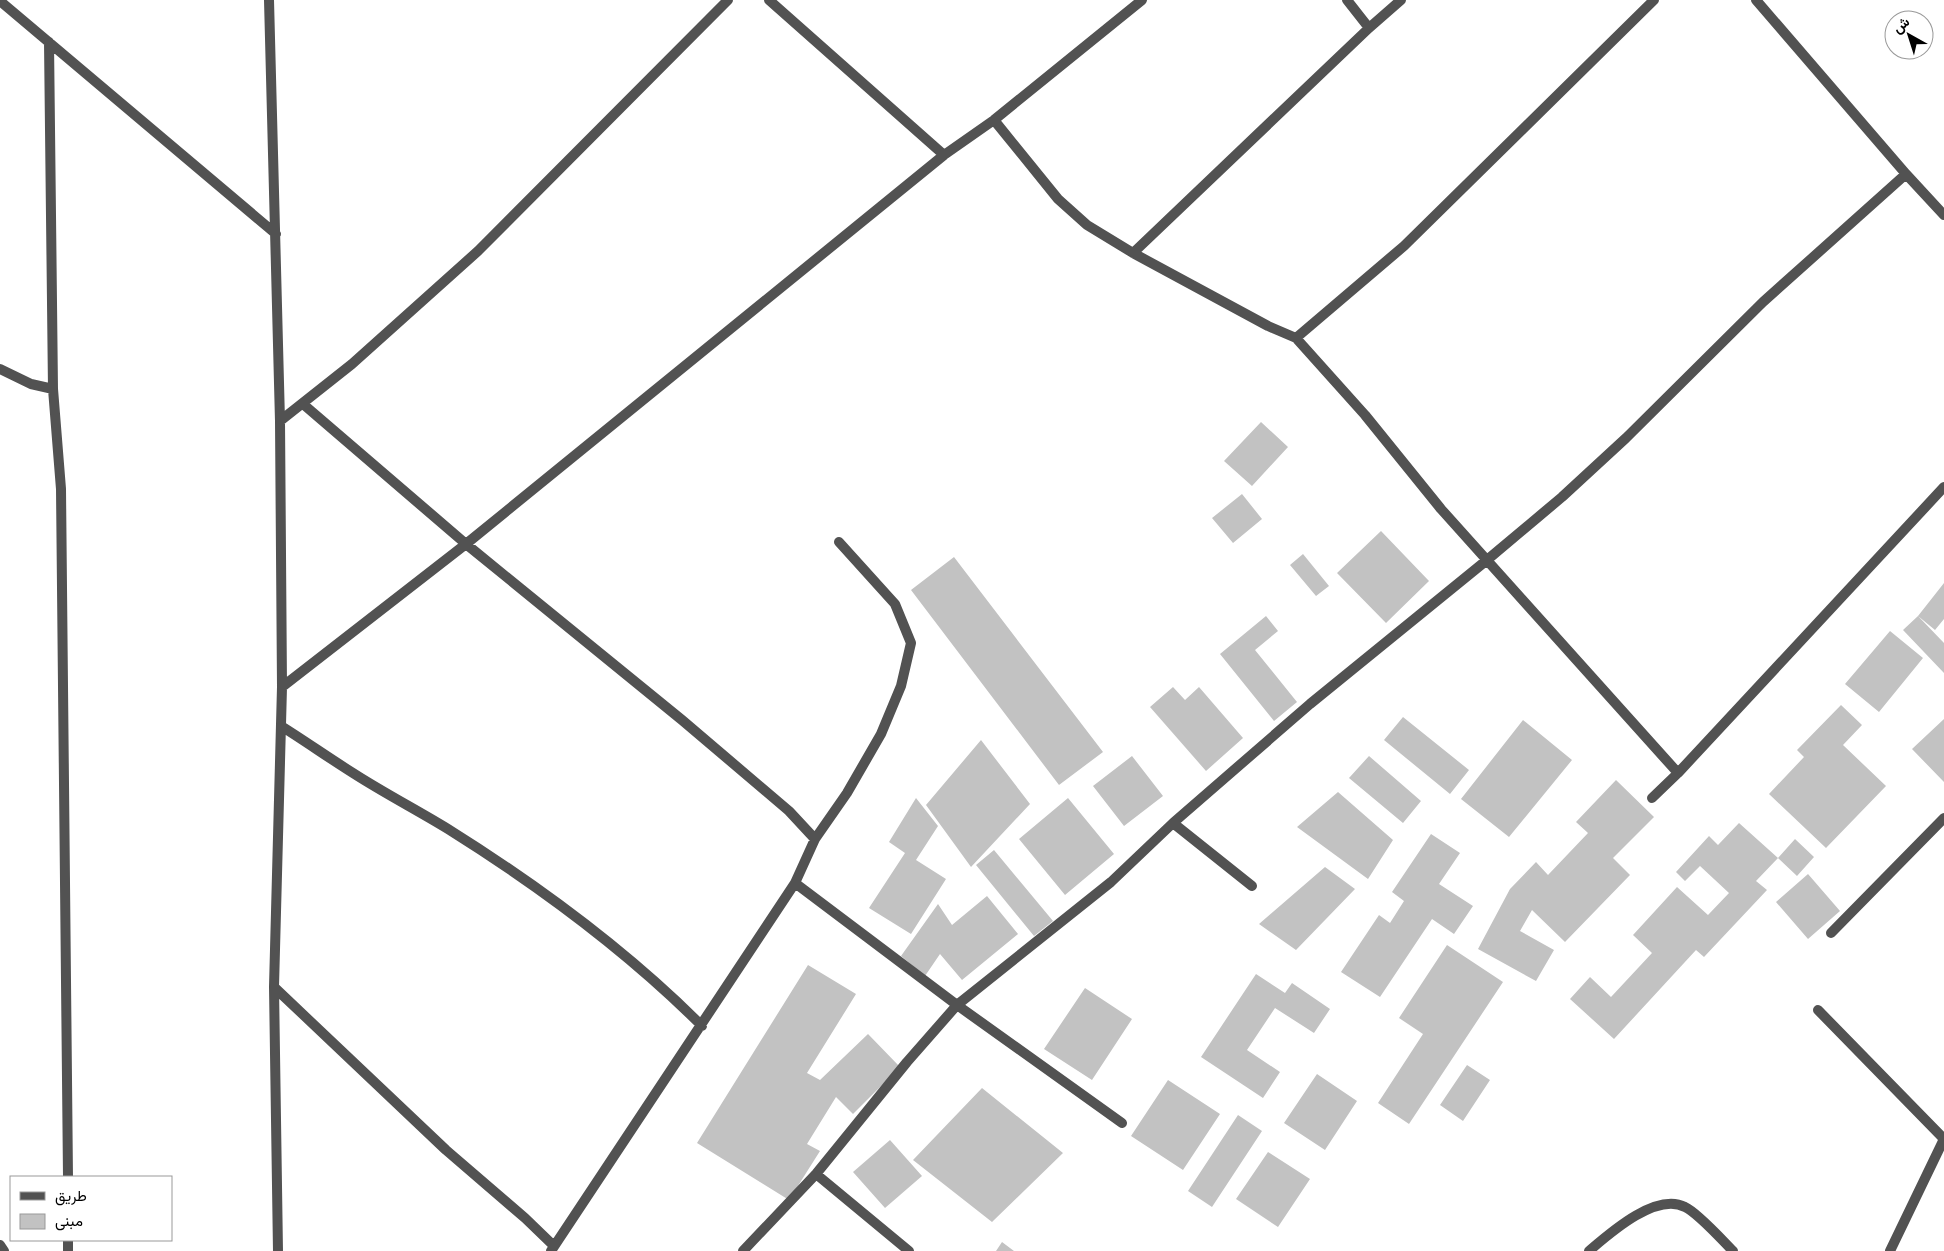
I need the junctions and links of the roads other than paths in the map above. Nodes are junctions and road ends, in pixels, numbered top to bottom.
1 (269, 0) edge
2 (728, 0) edge
3 (769, 0) edge
4 (1142, 0) edge
5 (1347, 0) edge
6 (1401, 0) edge
7 (1654, 0) edge
8 (1756, 0) edge
9 (0, 1) edge
10 (1369, 28) junction
11 (49, 42) junction
12 (994, 120) junction
13 (944, 156) junction
14 (1906, 174) junction
15 (1944, 215) edge
16 (276, 234) junction
17 (1133, 253) junction
18 (1296, 338) junction
19 (0, 369) edge
20 (53, 389) junction
21 (303, 404) junction
22 (280, 421) junction
23 (1944, 487) edge
24 (840, 542) dead end
25 (466, 544) junction
26 (1487, 560) junction
27 (282, 687) junction
28 (281, 726) junction
29 (1678, 773) junction
30 (1652, 798) dead end
31 (1944, 818) edge
32 (1173, 823) junction
33 (815, 839) junction
34 (795, 883) junction
35 (1252, 886) dead end
36 (1831, 934) dead end
37 (274, 987) junction
38 (957, 1005) junction
39 (1818, 1010) dead end
40 (702, 1026) junction
41 (1122, 1123) dead end
42 (1944, 1139) edge
43 (816, 1174) junction
44 (68, 1176) edge
45 (0, 1245) edge
46 (553, 1249) edge
47 (4, 1251) edge
48 (278, 1251) edge
49 (743, 1251) edge
50 (909, 1251) edge
51 (1589, 1251) edge
52 (1733, 1251) edge
53 (1890, 1251) edge

1 - 16 street
2 - 21 street
3 - 13 street
4 - 12 street
5 - 10 street
6 - 10 street
7 - 18 street
8 - 14 street
9 - 11 street
10 - 17 street
11 - 16 street
11 - 20 street
12 - 13 street
12 - 17 street
13 - 25 street
14 - 15 street
14 - 26 street
16 - 22 street
17 - 18 street
18 - 26 street
19 - 20 street
20 - 44 street
21 - 22 street
21 - 25 street
22 - 27 street
23 - 29 street
24 - 33 street
25 - 27 street
25 - 33 street
26 - 29 street
26 - 32 street
27 - 28 street
28 - 37 street
28 - 40 street
29 - 30 street
31 - 36 street
32 - 35 street
32 - 38 street
33 - 34 street
34 - 38 street
34 - 40 street
37 - 46 street
37 - 48 street
38 - 41 street
38 - 43 street
39 - 42 street
40 - 46 street
42 - 53 street
43 - 49 street
43 - 50 street
45 - 47 street
51 - 52 street

